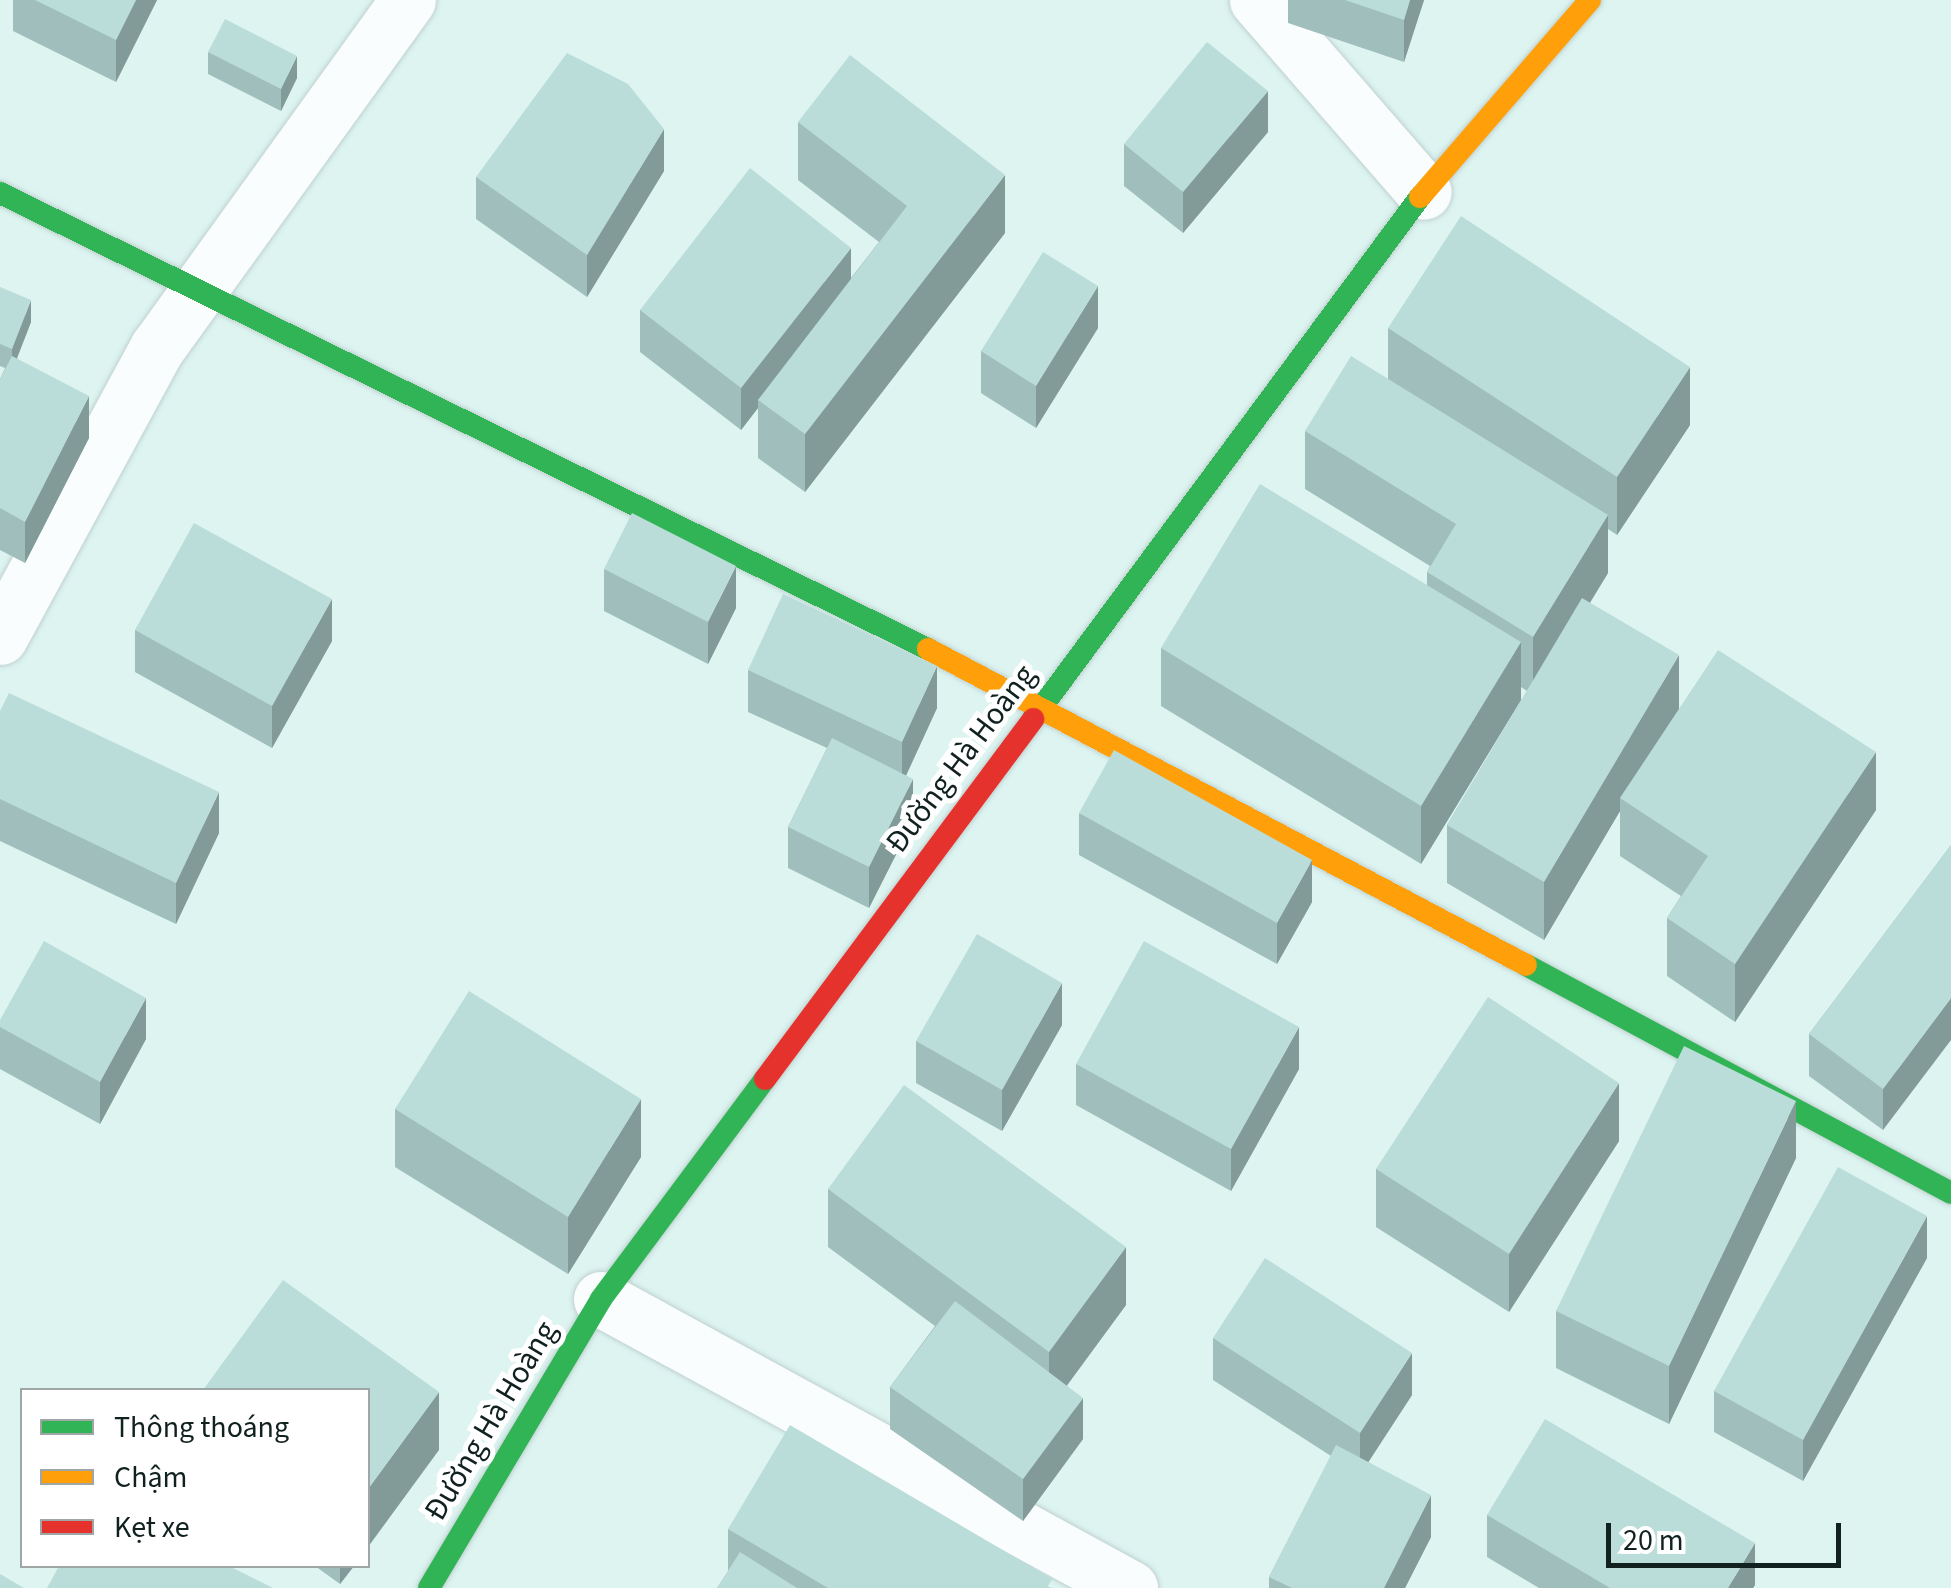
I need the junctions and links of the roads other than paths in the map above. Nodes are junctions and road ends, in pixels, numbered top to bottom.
1 (408, 0) edge
2 (1257, 0) edge
3 (1590, 0) edge
4 (1424, 192) junction
5 (0, 193) edge
6 (199, 291) junction
7 (0, 638) edge
8 (1041, 706) junction
9 (1951, 1193) edge
10 (601, 1299) junction
11 (429, 1588) edge
12 (1130, 1588) edge

1 - 6 street
2 - 4 street
3 - 4 street, Đường Hà Hoàng
4 - 8 street, Đường Hà Hoàng
5 - 6 street
6 - 7 street
6 - 8 street
8 - 9 street
8 - 10 street, Đường Hà Hoàng
10 - 11 street, Đường Hà Hoàng
10 - 12 street

